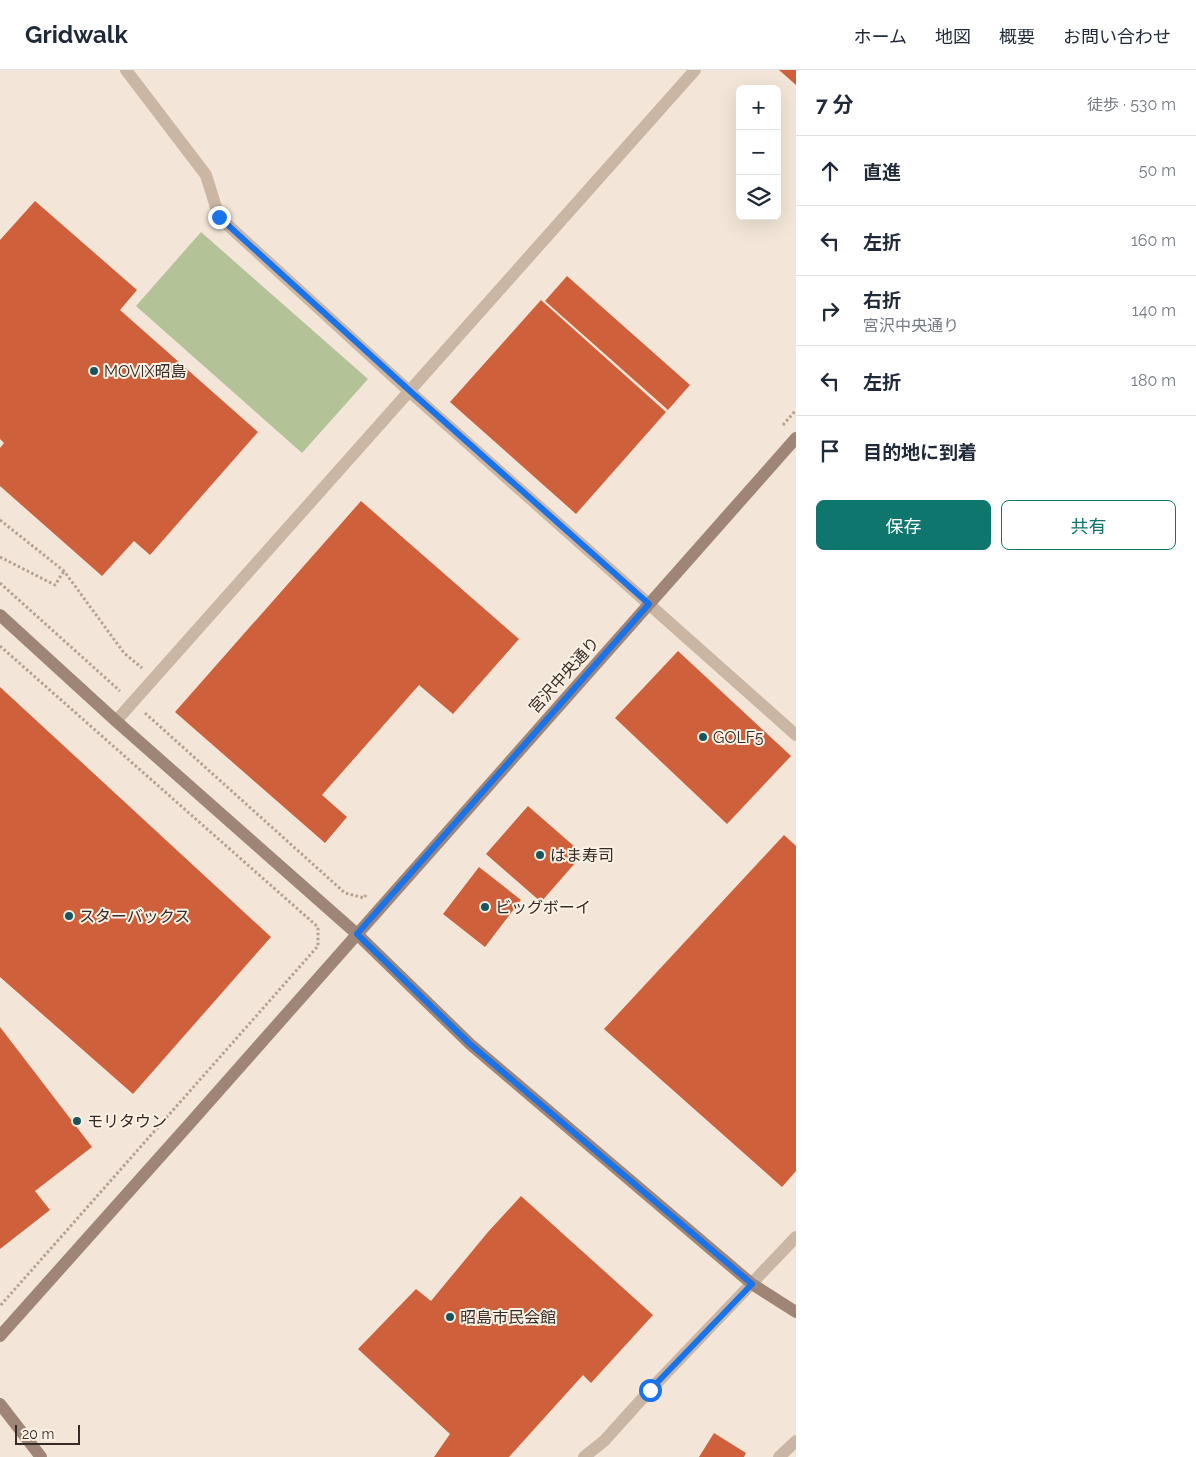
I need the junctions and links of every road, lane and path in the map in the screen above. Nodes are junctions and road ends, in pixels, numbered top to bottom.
1 (126, 70) edge
2 (695, 70) edge
3 (410, 391) junction
4 (796, 410) edge
5 (777, 432) dead end
6 (796, 438) edge
7 (0, 520) edge
8 (0, 557) edge
9 (64, 571) junction
10 (0, 583) edge
11 (649, 604) junction
12 (0, 615) edge
13 (0, 646) edge
14 (154, 678) junction
15 (133, 702) junction
16 (116, 721) junction
17 (796, 735) edge
18 (370, 890) dead end
19 (357, 934) junction
20 (796, 1237) edge
21 (752, 1284) junction
22 (0, 1306) edge
23 (796, 1312) edge
24 (0, 1336) edge
25 (0, 1404) edge
26 (796, 1441) edge
27 (41, 1457) edge
28 (584, 1457) edge
29 (779, 1457) edge

1 - 3 street
2 - 3 street
3 - 11 street
3 - 14 street
4 - 5 path
6 - 11 street, 宮沢中央通り
7 - 9 path
8 - 9 path
9 - 14 path
10 - 15 path
11 - 17 street
11 - 19 street, 宮沢中央通り
12 - 16 street
13 - 22 path
14 - 15 street
15 - 16 street
15 - 18 path
16 - 19 street
19 - 21 street
19 - 24 street, 宮沢中央通り
20 - 21 street
21 - 23 street
21 - 28 street
25 - 27 street
26 - 29 street

